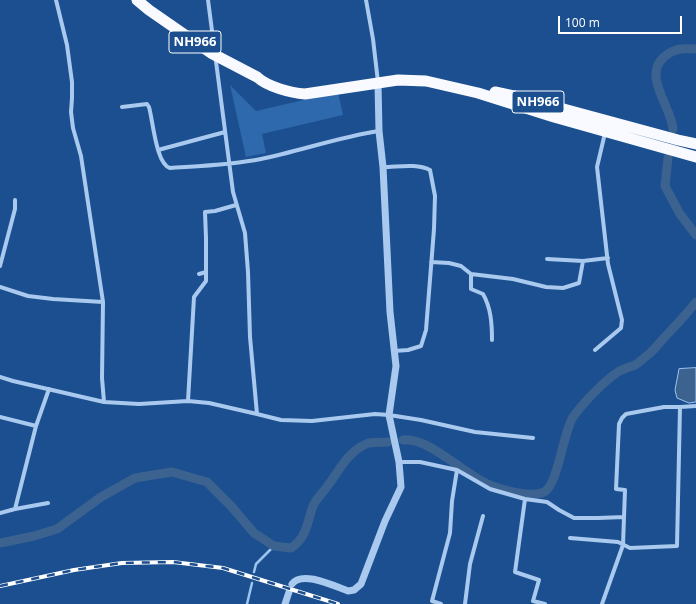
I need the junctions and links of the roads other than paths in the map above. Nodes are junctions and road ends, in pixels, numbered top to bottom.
1 (56, 0) edge
2 (137, 0) edge
3 (208, 0) edge
4 (366, 0) edge
5 (216, 56) junction
6 (377, 80) junction
7 (122, 107) dead end
8 (379, 131) junction
9 (606, 131) junction
10 (225, 132) junction
11 (696, 144) edge
12 (158, 150) junction
13 (696, 157) edge
14 (230, 163) junction
15 (383, 167) junction
16 (15, 200) dead end
17 (236, 205) junction
18 (608, 258) junction
19 (547, 259) dead end
20 (583, 261) junction
21 (431, 262) junction
22 (0, 266) edge
23 (206, 272) junction
24 (199, 274) dead end
25 (471, 274) junction
26 (0, 287) edge
27 (103, 302) junction
28 (492, 340) dead end
29 (595, 350) dead end
30 (394, 351) junction
31 (0, 377) edge
32 (49, 389) junction
33 (188, 400) junction
34 (104, 402) junction
35 (696, 406) edge
36 (680, 407) junction
37 (257, 414) junction
38 (389, 415) junction
39 (0, 417) edge
40 (36, 426) junction
41 (533, 438) dead end
42 (399, 462) junction
43 (457, 470) junction
44 (525, 499) junction
45 (48, 503) dead end
46 (15, 509) junction
47 (0, 513) edge
48 (484, 516) dead end
49 (624, 517) junction
50 (570, 538) dead end
51 (623, 545) junction
52 (292, 584) dead end
53 (289, 592) dead end
54 (531, 603) edge
55 (285, 604) edge
56 (441, 604) edge
57 (465, 604) edge
58 (545, 604) edge
59 (602, 604) edge

1 - 27 street
2 - 5 highway, NH966
3 - 5 street
4 - 6 street
5 - 6 highway, NH966
5 - 10 street
6 - 8 street
6 - 9 highway, NH966
6 - 11 highway, NH966
7 - 12 street
8 - 14 street
8 - 15 street
9 - 13 highway, NH966
9 - 18 street
10 - 12 street
10 - 14 street
12 - 14 street
14 - 17 street
15 - 21 street
15 - 30 street
16 - 22 street
17 - 23 street
17 - 37 street
18 - 20 street
18 - 29 street
19 - 20 street
20 - 25 street
21 - 25 street
21 - 30 street
23 - 24 street
23 - 33 street
25 - 28 street
26 - 27 street
27 - 34 street
30 - 38 street
31 - 32 street
32 - 34 street
32 - 40 street
33 - 34 street
33 - 37 street
35 - 36 street
36 - 49 street
36 - 51 street
37 - 38 street
38 - 41 street
38 - 42 street
39 - 40 street
40 - 46 street
42 - 43 street
42 - 52 street
43 - 44 street
43 - 56 street
44 - 49 street
44 - 54 street
45 - 46 street
46 - 47 street
48 - 57 street
49 - 51 street
50 - 51 street
51 - 59 street
53 - 55 street
54 - 58 street

